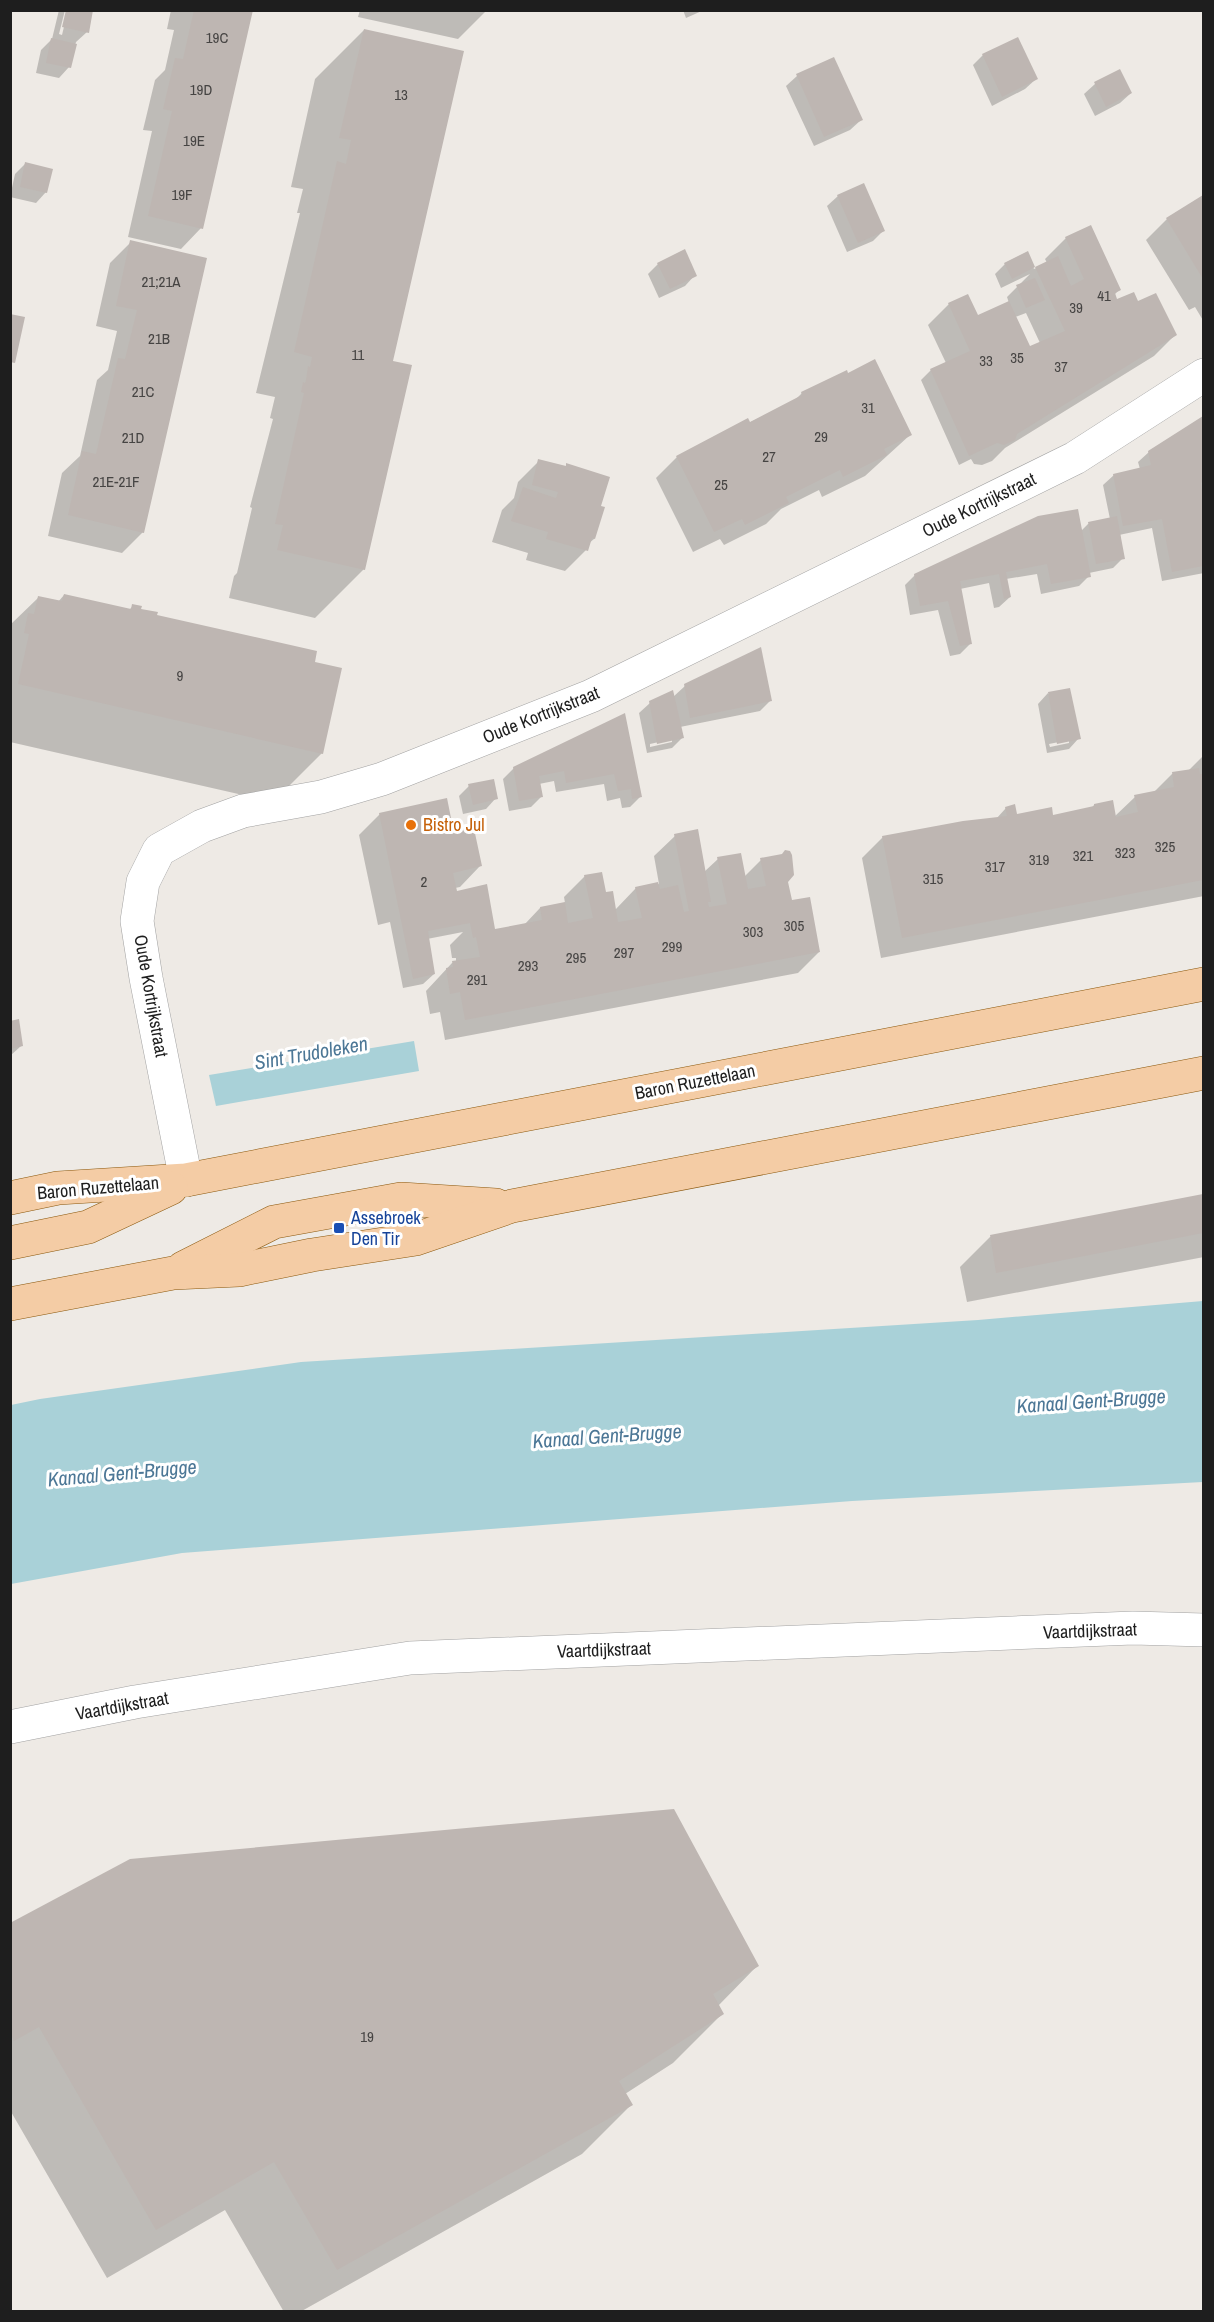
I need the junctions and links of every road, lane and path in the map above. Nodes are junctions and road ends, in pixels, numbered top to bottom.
1 (1203, 375) edge
2 (1203, 984) edge
3 (1203, 1073) edge
4 (186, 1180) junction
5 (10, 1198) edge
6 (10, 1243) edge
7 (10, 1304) edge
8 (1203, 1630) edge
9 (10, 1727) edge

1 - 4 street, Oude Kortrijkstraat
2 - 4 main road, Baron Ruzettelaan
3 - 7 main road
4 - 5 main road, Baron Ruzettelaan
4 - 6 main road, Baron Ruzettelaan
8 - 9 street, Vaartdijkstraat

